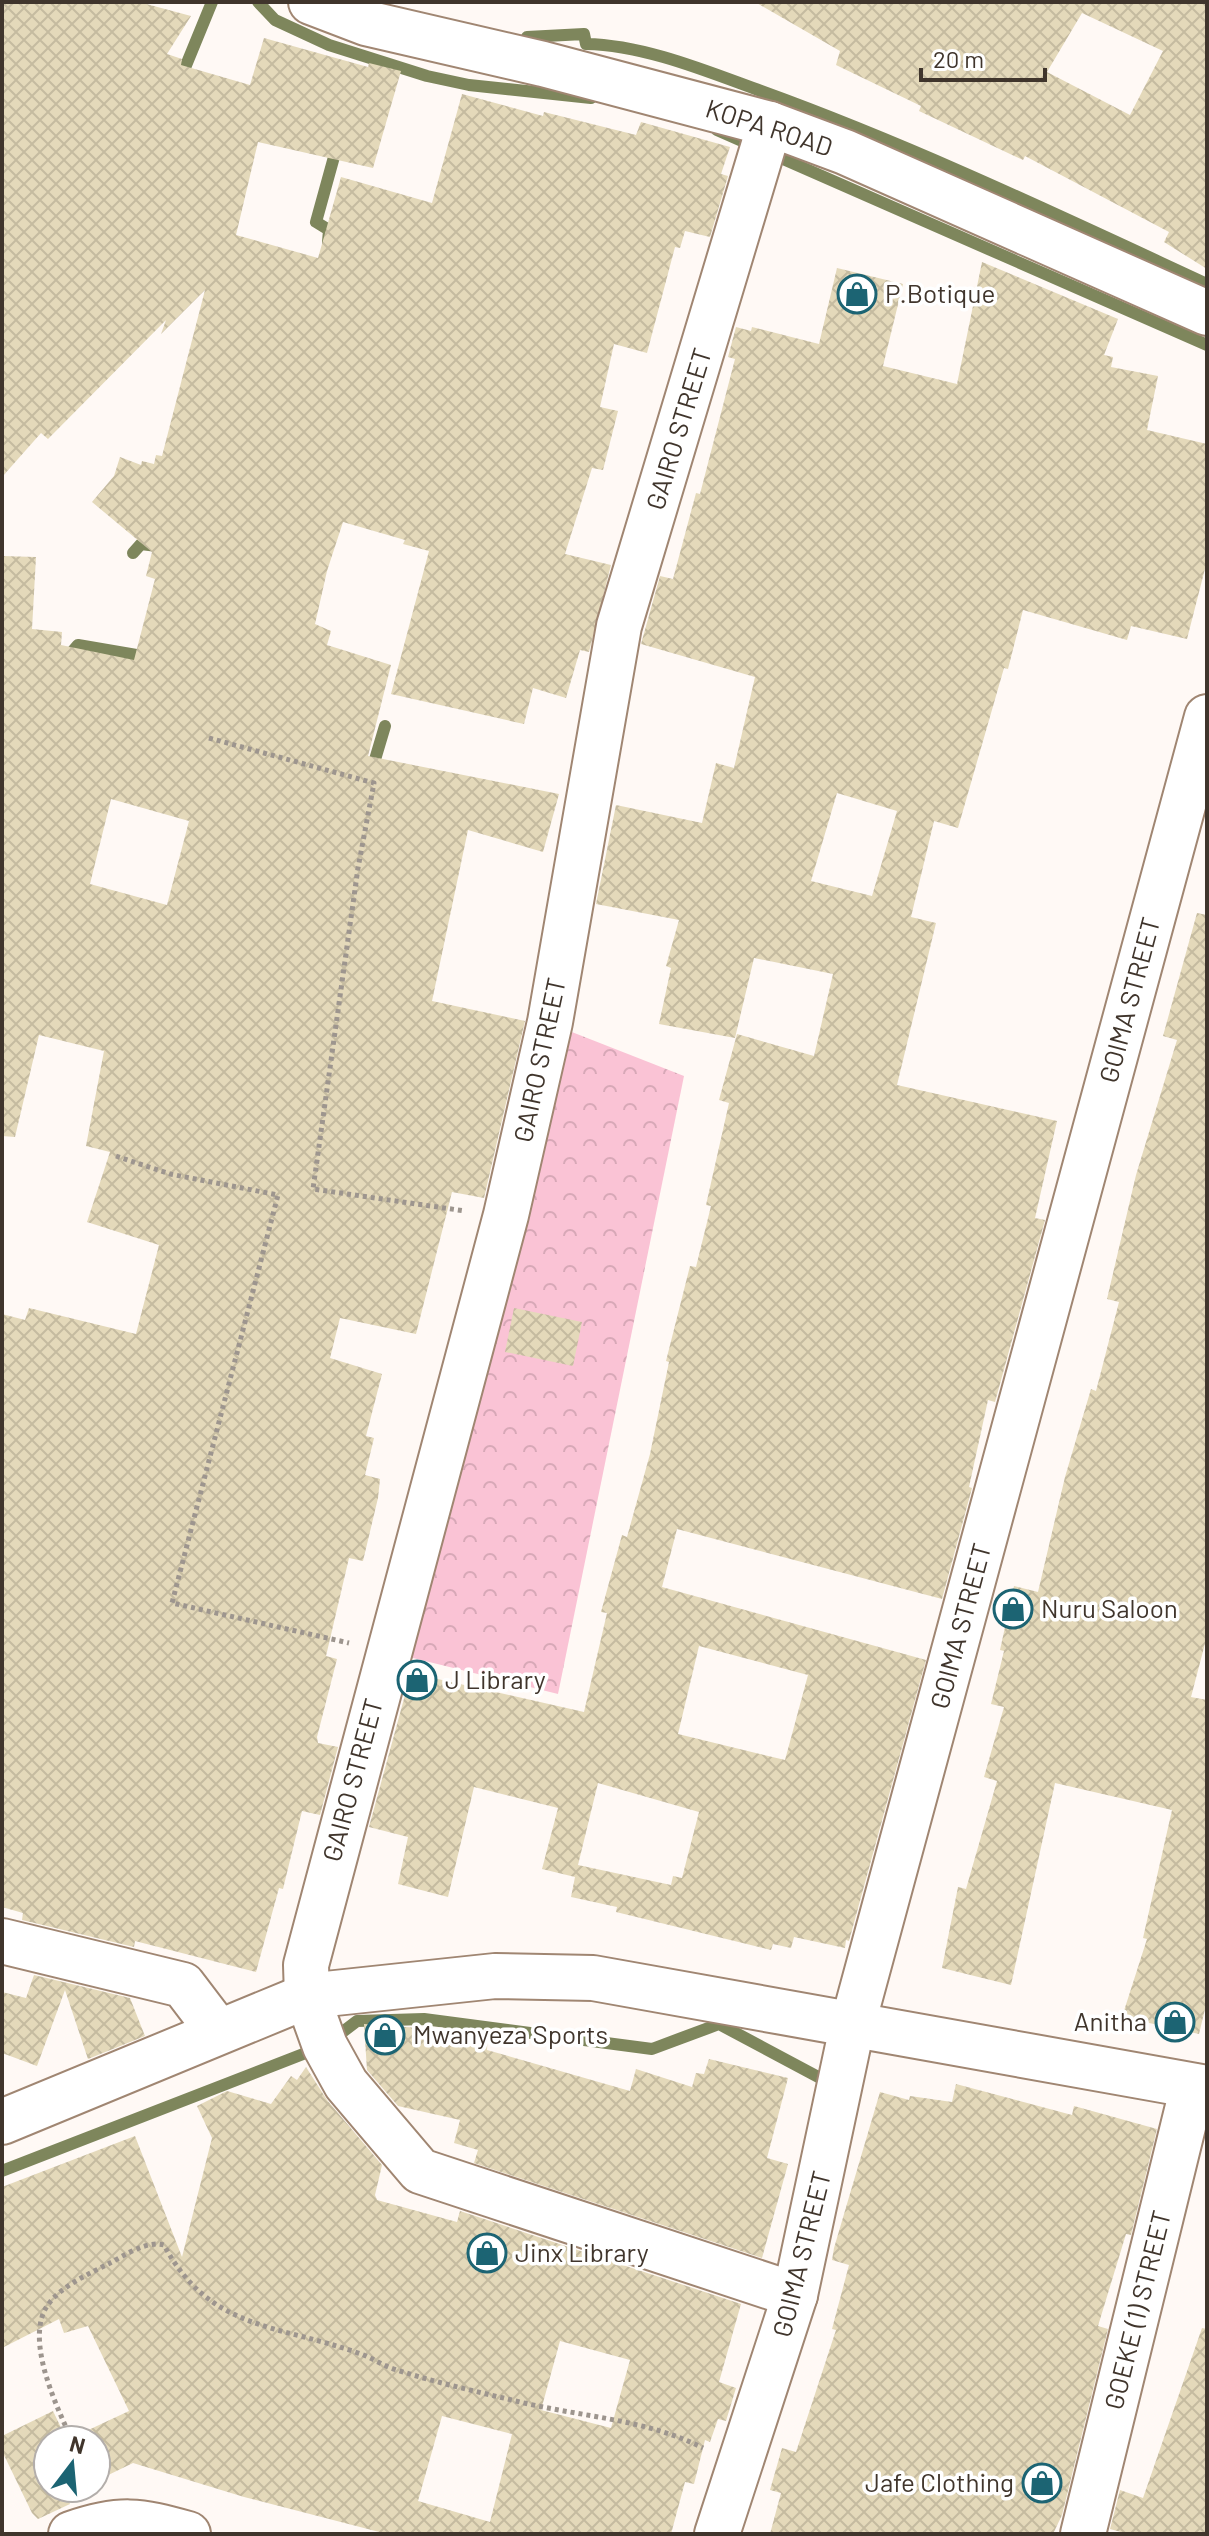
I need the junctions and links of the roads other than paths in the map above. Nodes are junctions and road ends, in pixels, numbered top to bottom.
1 (311, 2) edge
2 (770, 124) junction
3 (1207, 313) edge
4 (1207, 717) edge
5 (2, 1941) edge
6 (307, 1996) junction
7 (852, 2027) junction
8 (218, 2031) junction
9 (1200, 2087) edge
10 (2, 2122) edge
11 (795, 2295) junction
12 (71, 2534) edge
13 (188, 2534) edge
14 (717, 2534) edge
15 (1083, 2534) edge

1 - 2 street, KOPA ROAD
2 - 3 street, KOPA ROAD
2 - 6 street, GAIRO STREET
4 - 7 street, GOIMA STREET
5 - 8 street
6 - 7 street
6 - 8 street
6 - 11 street
7 - 9 street
7 - 11 street, GOIMA STREET
8 - 10 street
9 - 15 street, GOEKE (1) STREET
11 - 14 street, GOIMA STREET
12 - 13 street

